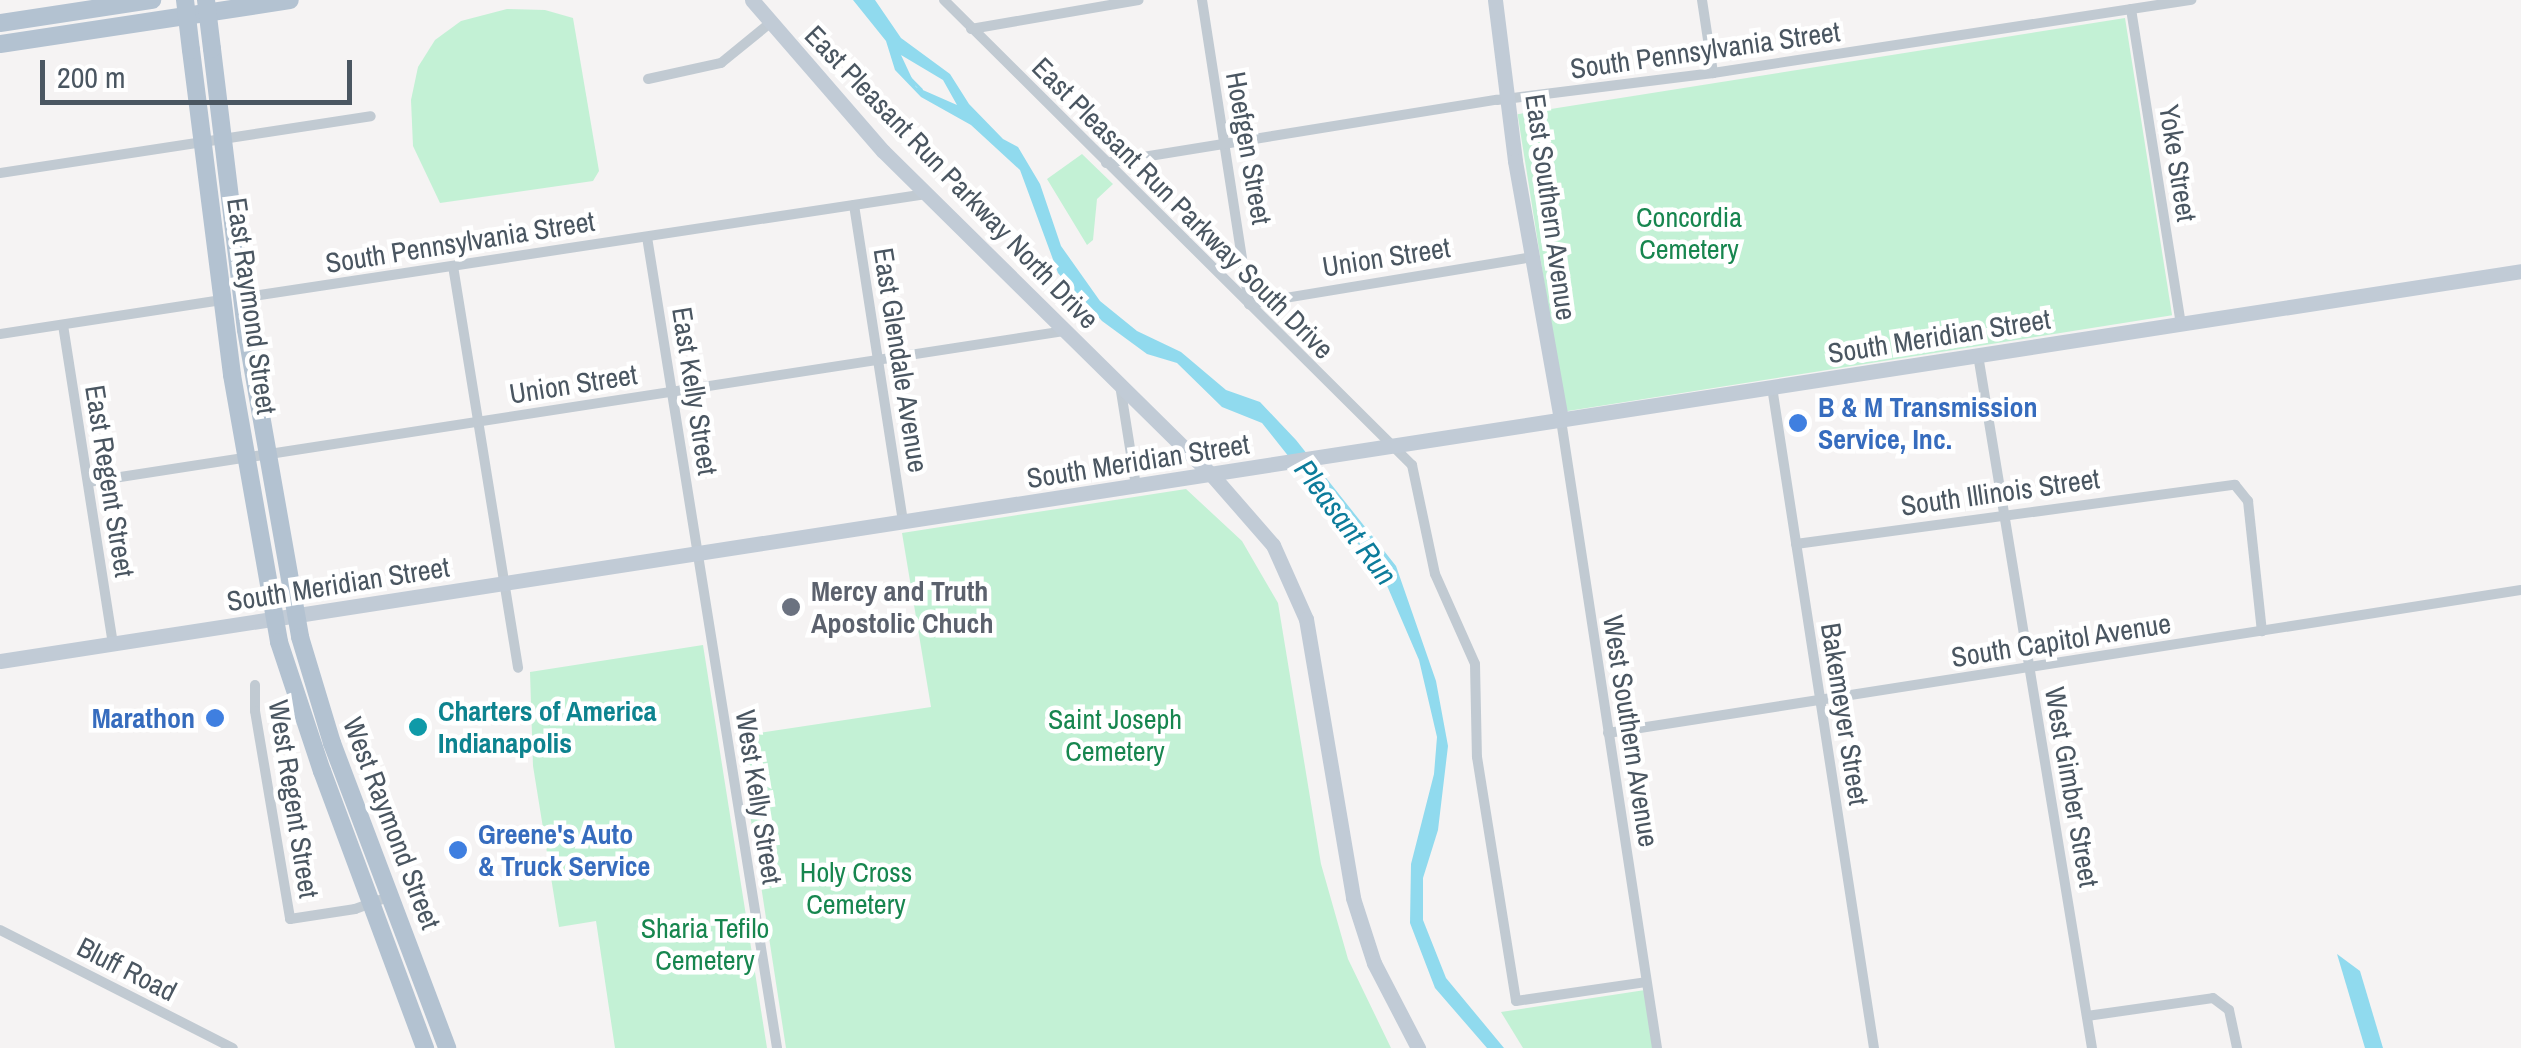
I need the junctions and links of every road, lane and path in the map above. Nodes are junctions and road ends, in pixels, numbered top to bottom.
1 (152, 0) edge
2 (185, 0) edge
3 (206, 0) edge
4 (290, 0) edge
5 (752, 0) edge
6 (944, 0) edge
7 (1140, 0) edge
8 (1202, 0) edge
9 (1495, 0) edge
10 (1702, 0) edge
11 (2191, 0) edge
12 (2136, 5) edge
13 (770, 22) junction
14 (0, 24) edge
15 (971, 30) junction
16 (0, 44) edge
17 (1713, 73) junction
18 (648, 79) dead end
19 (1509, 101) junction
20 (371, 116) dead end
21 (222, 139) junction
22 (202, 142) junction
23 (1226, 143) junction
24 (1106, 163) junction
25 (0, 173) edge
26 (926, 194) junction
27 (854, 206) junction
28 (647, 236) junction
29 (1532, 257) junction
30 (453, 266) junction
31 (2521, 272) edge
32 (242, 298) junction
33 (222, 301) junction
34 (1249, 304) junction
35 (64, 324) junction
36 (2182, 324) junction
37 (1064, 332) junction
38 (0, 334) edge
39 (1978, 355) junction
40 (878, 360) junction
41 (1120, 385) junction
42 (1772, 387) junction
43 (672, 392) junction
44 (1561, 420) junction
45 (478, 422) junction
46 (1393, 446) junction
47 (266, 454) junction
48 (246, 458) junction
49 (1211, 474) junction
50 (88, 482) junction
51 (1136, 486) junction
52 (2003, 514) junction
53 (903, 522) junction
54 (1796, 544) junction
55 (697, 553) junction
56 (504, 583) junction
57 (2521, 590) edge
58 (295, 615) junction
59 (274, 618) junction
60 (2262, 632) junction
61 (112, 644) junction
62 (0, 662) edge
63 (518, 668) dead end
64 (2028, 668) junction
65 (255, 685) dead end
66 (1820, 700) junction
67 (1608, 733) junction
68 (390, 896) junction
69 (371, 903) junction
70 (0, 930) edge
71 (1646, 982) junction
72 (2086, 1016) junction
73 (233, 1048) edge
74 (426, 1048) edge
75 (447, 1048) edge
76 (777, 1048) edge
77 (1418, 1048) edge
78 (1657, 1048) edge
79 (1874, 1048) edge
80 (2092, 1048) edge
81 (2236, 1048) edge

1 - 14 main road
2 - 22 main road, East Raymond Street, bridge
3 - 21 main road, East Raymond Street, bridge
4 - 16 main road
5 - 13 main road, East Pleasant Run Parkway North Drive
6 - 15 street, East Pleasant Run Parkway South Drive
7 - 15 street
8 - 23 street, Hoefgen Street
9 - 19 main road, East Southern Avenue
10 - 17 street
11 - 12 street, South Pennsylvania Street
12 - 17 street, South Pennsylvania Street
12 - 36 street, Yoke Street
13 - 18 street
13 - 26 main road, East Pleasant Run Parkway North Drive
15 - 24 street, East Pleasant Run Parkway South Drive
17 - 19 street, South Pennsylvania Street
19 - 23 street, South Pennsylvania Street
19 - 29 main road, East Southern Avenue
20 - 21 street
21 - 22 street
21 - 32 main road, East Raymond Street
22 - 25 street
22 - 33 main road, East Raymond Street
23 - 24 street, South Pennsylvania Street
23 - 34 street, Hoefgen Street
24 - 34 street, East Pleasant Run Parkway South Drive
26 - 27 street, South Pennsylvania Street
26 - 37 main road, East Pleasant Run Parkway North Drive
27 - 28 street, South Pennsylvania Street
27 - 40 street, East Glendale Avenue
28 - 30 street, South Pennsylvania Street
28 - 43 street, East Kelly Street
29 - 34 street, Union Street
29 - 44 main road, East Southern Avenue
30 - 32 street, South Pennsylvania Street
30 - 45 street
31 - 36 main road, South Meridian Street
32 - 33 street, South Pennsylvania Street
32 - 47 main road, East Raymond Street
33 - 35 street, South Pennsylvania Street
33 - 48 main road, East Raymond Street
34 - 46 street, East Pleasant Run Parkway South Drive
35 - 38 street, South Pennsylvania Street
35 - 50 street, East Regent Street
36 - 39 main road, South Meridian Street
37 - 40 street, Union Street
37 - 41 main road, East Pleasant Run Parkway North Drive
39 - 42 main road, South Meridian Street
39 - 52 street, West Gimber Street
40 - 43 street, Union Street
40 - 53 street, East Glendale Avenue
41 - 49 main road, East Pleasant Run Parkway North Drive
41 - 51 street
42 - 44 main road, South Meridian Street
42 - 54 street, Bakemeyer Street
43 - 45 street, Union Street
43 - 55 street, East Kelly Street
44 - 46 main road, South Meridian Street
44 - 67 street, West Southern Avenue
45 - 47 street, Union Street
45 - 56 street
46 - 49 main road, South Meridian Street
46 - 71 street, East Pleasant Run Parkway South Drive
47 - 48 street, Union Street
47 - 58 main road, East Raymond Street
48 - 50 street, Union Street
48 - 59 main road, East Raymond Street
49 - 51 main road, South Meridian Street
49 - 77 main road, East Pleasant Run Parkway North Drive
50 - 61 street, East Regent Street
51 - 53 main road, South Meridian Street
52 - 54 street, South Illinois Street
52 - 60 street, South Illinois Street
52 - 64 street, West Gimber Street
53 - 55 main road, South Meridian Street
54 - 66 street, Bakemeyer Street
55 - 56 main road, South Meridian Street
55 - 76 street, West Kelly Street
56 - 58 main road, South Meridian Street
56 - 63 street
57 - 60 street, South Capitol Avenue
58 - 59 main road, South Meridian Street
58 - 68 main road, West Raymond Street
59 - 61 main road, South Meridian Street
59 - 69 main road, West Raymond Street
60 - 64 street, South Capitol Avenue
61 - 62 main road, South Meridian Street
64 - 66 street, South Capitol Avenue
64 - 72 street, West Gimber Street
65 - 69 street, West Regent Street
66 - 67 street, South Capitol Avenue
66 - 79 street, Bakemeyer Street
67 - 71 street, West Southern Avenue
68 - 69 street
68 - 75 main road, West Raymond Street
69 - 74 main road, West Raymond Street
70 - 73 street, Bluff Road
71 - 78 street, West Southern Avenue
72 - 80 street, West Gimber Street
72 - 81 street

